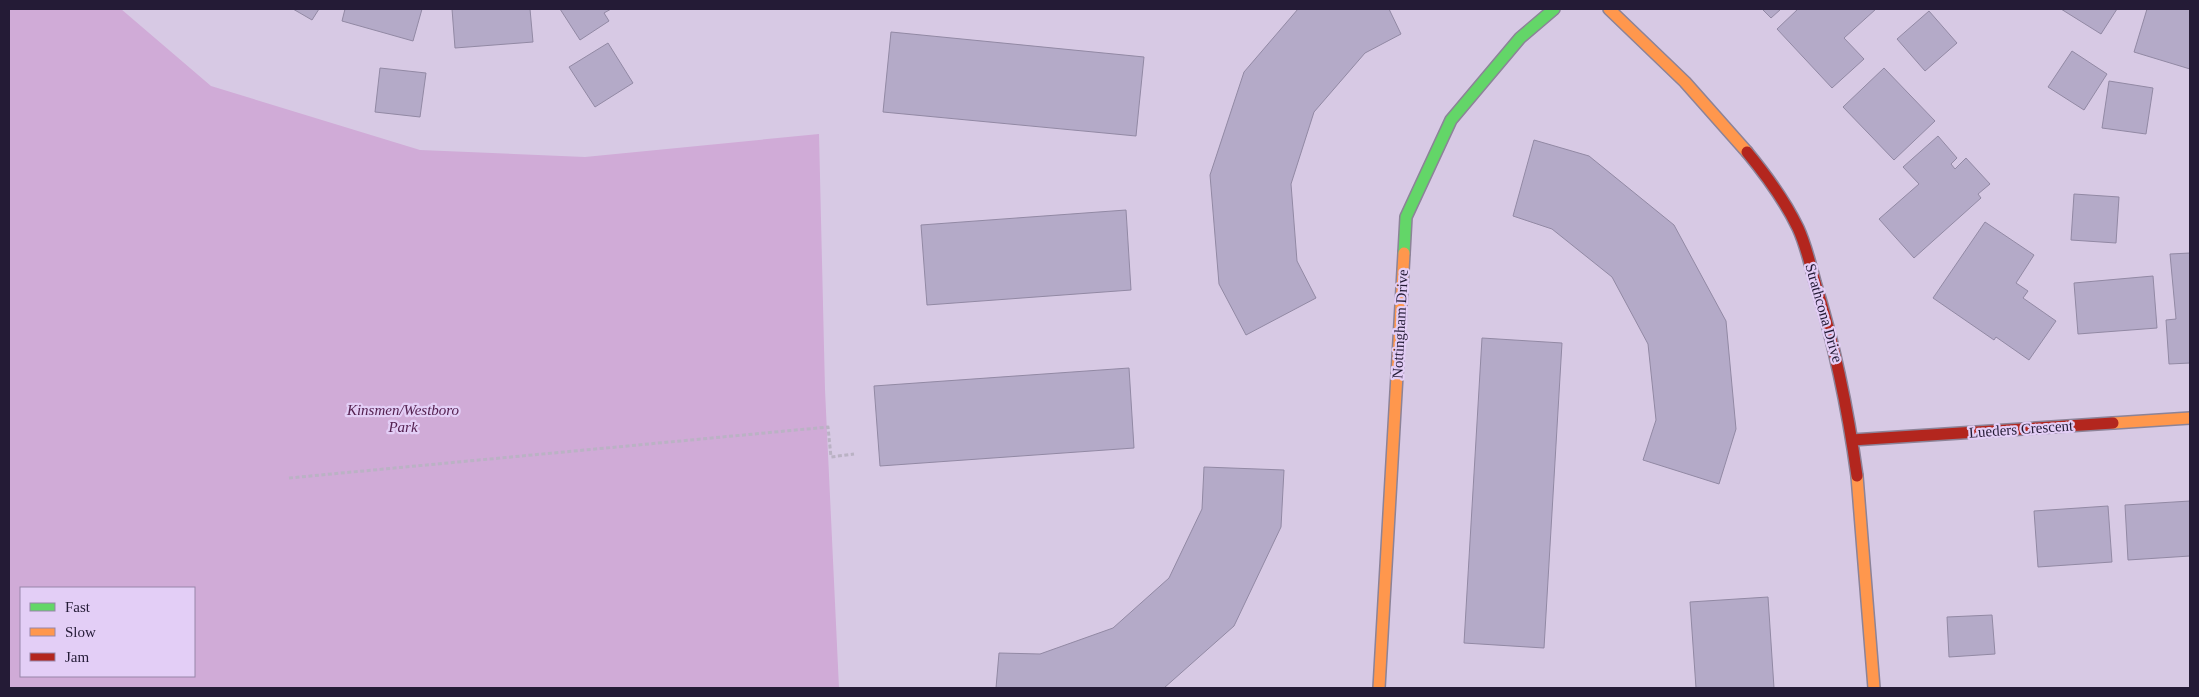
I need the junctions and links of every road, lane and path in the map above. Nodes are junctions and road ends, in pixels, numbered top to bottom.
1 (1554, 9) edge
2 (1609, 9) edge
3 (2190, 418) edge
4 (1852, 440) junction
5 (854, 454) dead end
6 (289, 478) dead end
7 (1378, 688) edge
8 (1874, 688) edge

1 - 7 street, Nottingham Drive
2 - 4 street, Strathcona Drive
3 - 4 street, Lueders Crescent
4 - 8 street, Strathcona Drive
5 - 6 path

